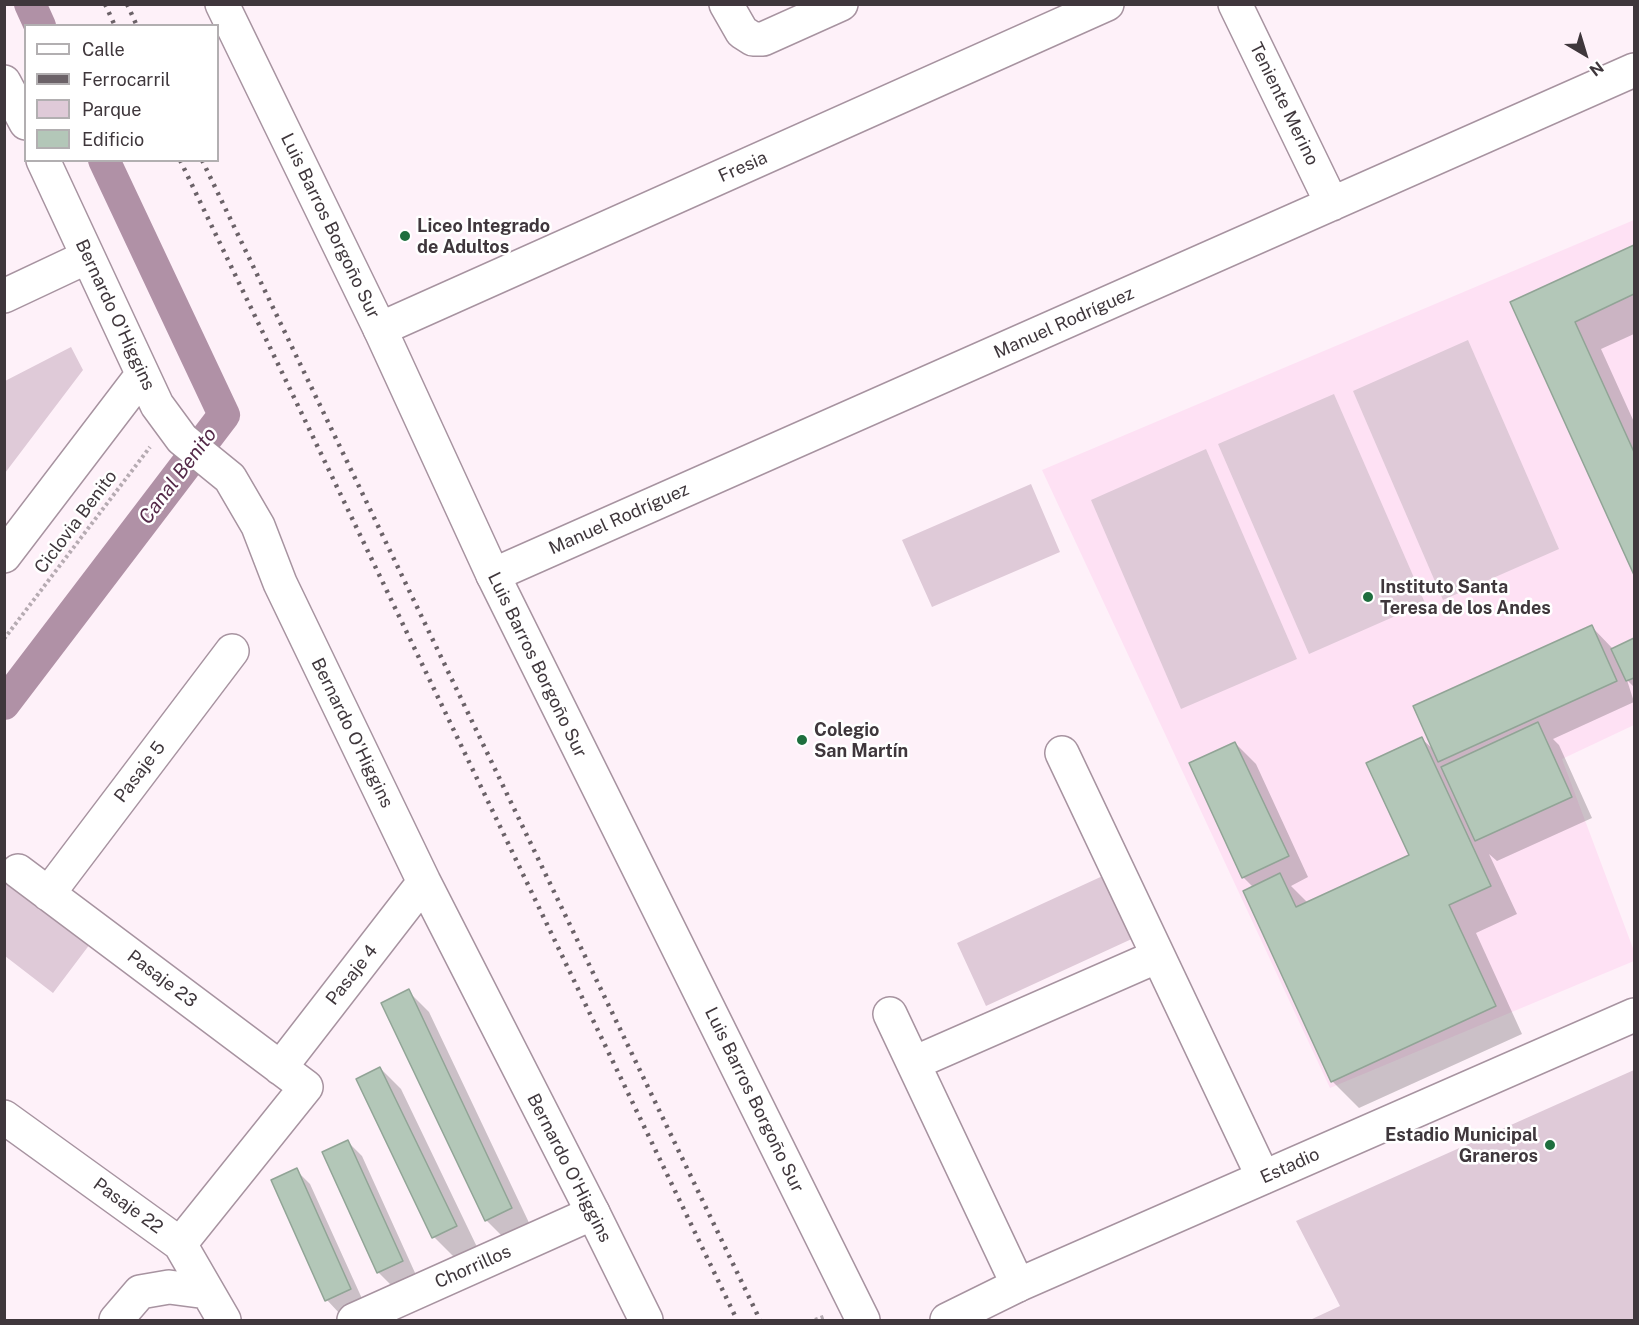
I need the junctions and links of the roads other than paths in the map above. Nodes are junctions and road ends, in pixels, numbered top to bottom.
1 (222, 4) edge
2 (726, 4) edge
3 (842, 4) edge
4 (1107, 4) edge
5 (1235, 4) edge
6 (1635, 70) edge
7 (7, 89) edge
8 (24, 119) edge
9 (44, 162) edge
10 (1332, 204) junction
11 (87, 257) junction
12 (4, 296) edge
13 (380, 329) junction
14 (142, 375) junction
15 (4, 556) edge
16 (493, 575) junction
17 (232, 651) dead end
18 (1062, 753) dead end
19 (18, 871) dead end
20 (424, 882) junction
21 (48, 894) junction
22 (1158, 956) junction
23 (890, 1014) dead end
24 (1635, 1015) edge
25 (914, 1063) junction
26 (280, 1068) junction
27 (4, 1117) edge
28 (1263, 1178) junction
29 (593, 1213) junction
30 (180, 1244) junction
31 (1018, 1285) junction
32 (207, 1292) junction
33 (116, 1320) edge
34 (224, 1320) edge
35 (354, 1320) edge
36 (646, 1320) edge
37 (863, 1320) edge
38 (947, 1320) edge

1 - 13 street, Luis Barros Borgoño Sur
2 - 3 street
4 - 13 street, Fresia
5 - 10 street, Teniente Merino
6 - 10 street, Manuel Rodríguez
7 - 8 street
9 - 11 street, Bernardo O'Higgins
10 - 16 street, Manuel Rodríguez
11 - 12 street
11 - 14 street, Bernardo O'Higgins
13 - 16 street, Luis Barros Borgoño Sur
14 - 15 street
14 - 20 street, Bernardo O'Higgins
16 - 37 street, Luis Barros Borgoño Sur
17 - 21 street, Pasaje 5
18 - 22 street
19 - 21 street, Pasaje 23
20 - 26 street, Pasaje 4
20 - 29 street, Bernardo O'Higgins
21 - 26 street, Pasaje 23
22 - 25 street
22 - 28 street
23 - 25 street
24 - 28 street, Estadio
25 - 31 street
26 - 30 street, Pasaje 23
27 - 30 street, Pasaje 22
28 - 31 street, Estadio
29 - 35 street, Chorrillos
29 - 36 street, Bernardo O'Higgins
30 - 32 street, Pasaje 22
31 - 38 street, Estadio
32 - 33 street
32 - 34 street, Pasaje 22

